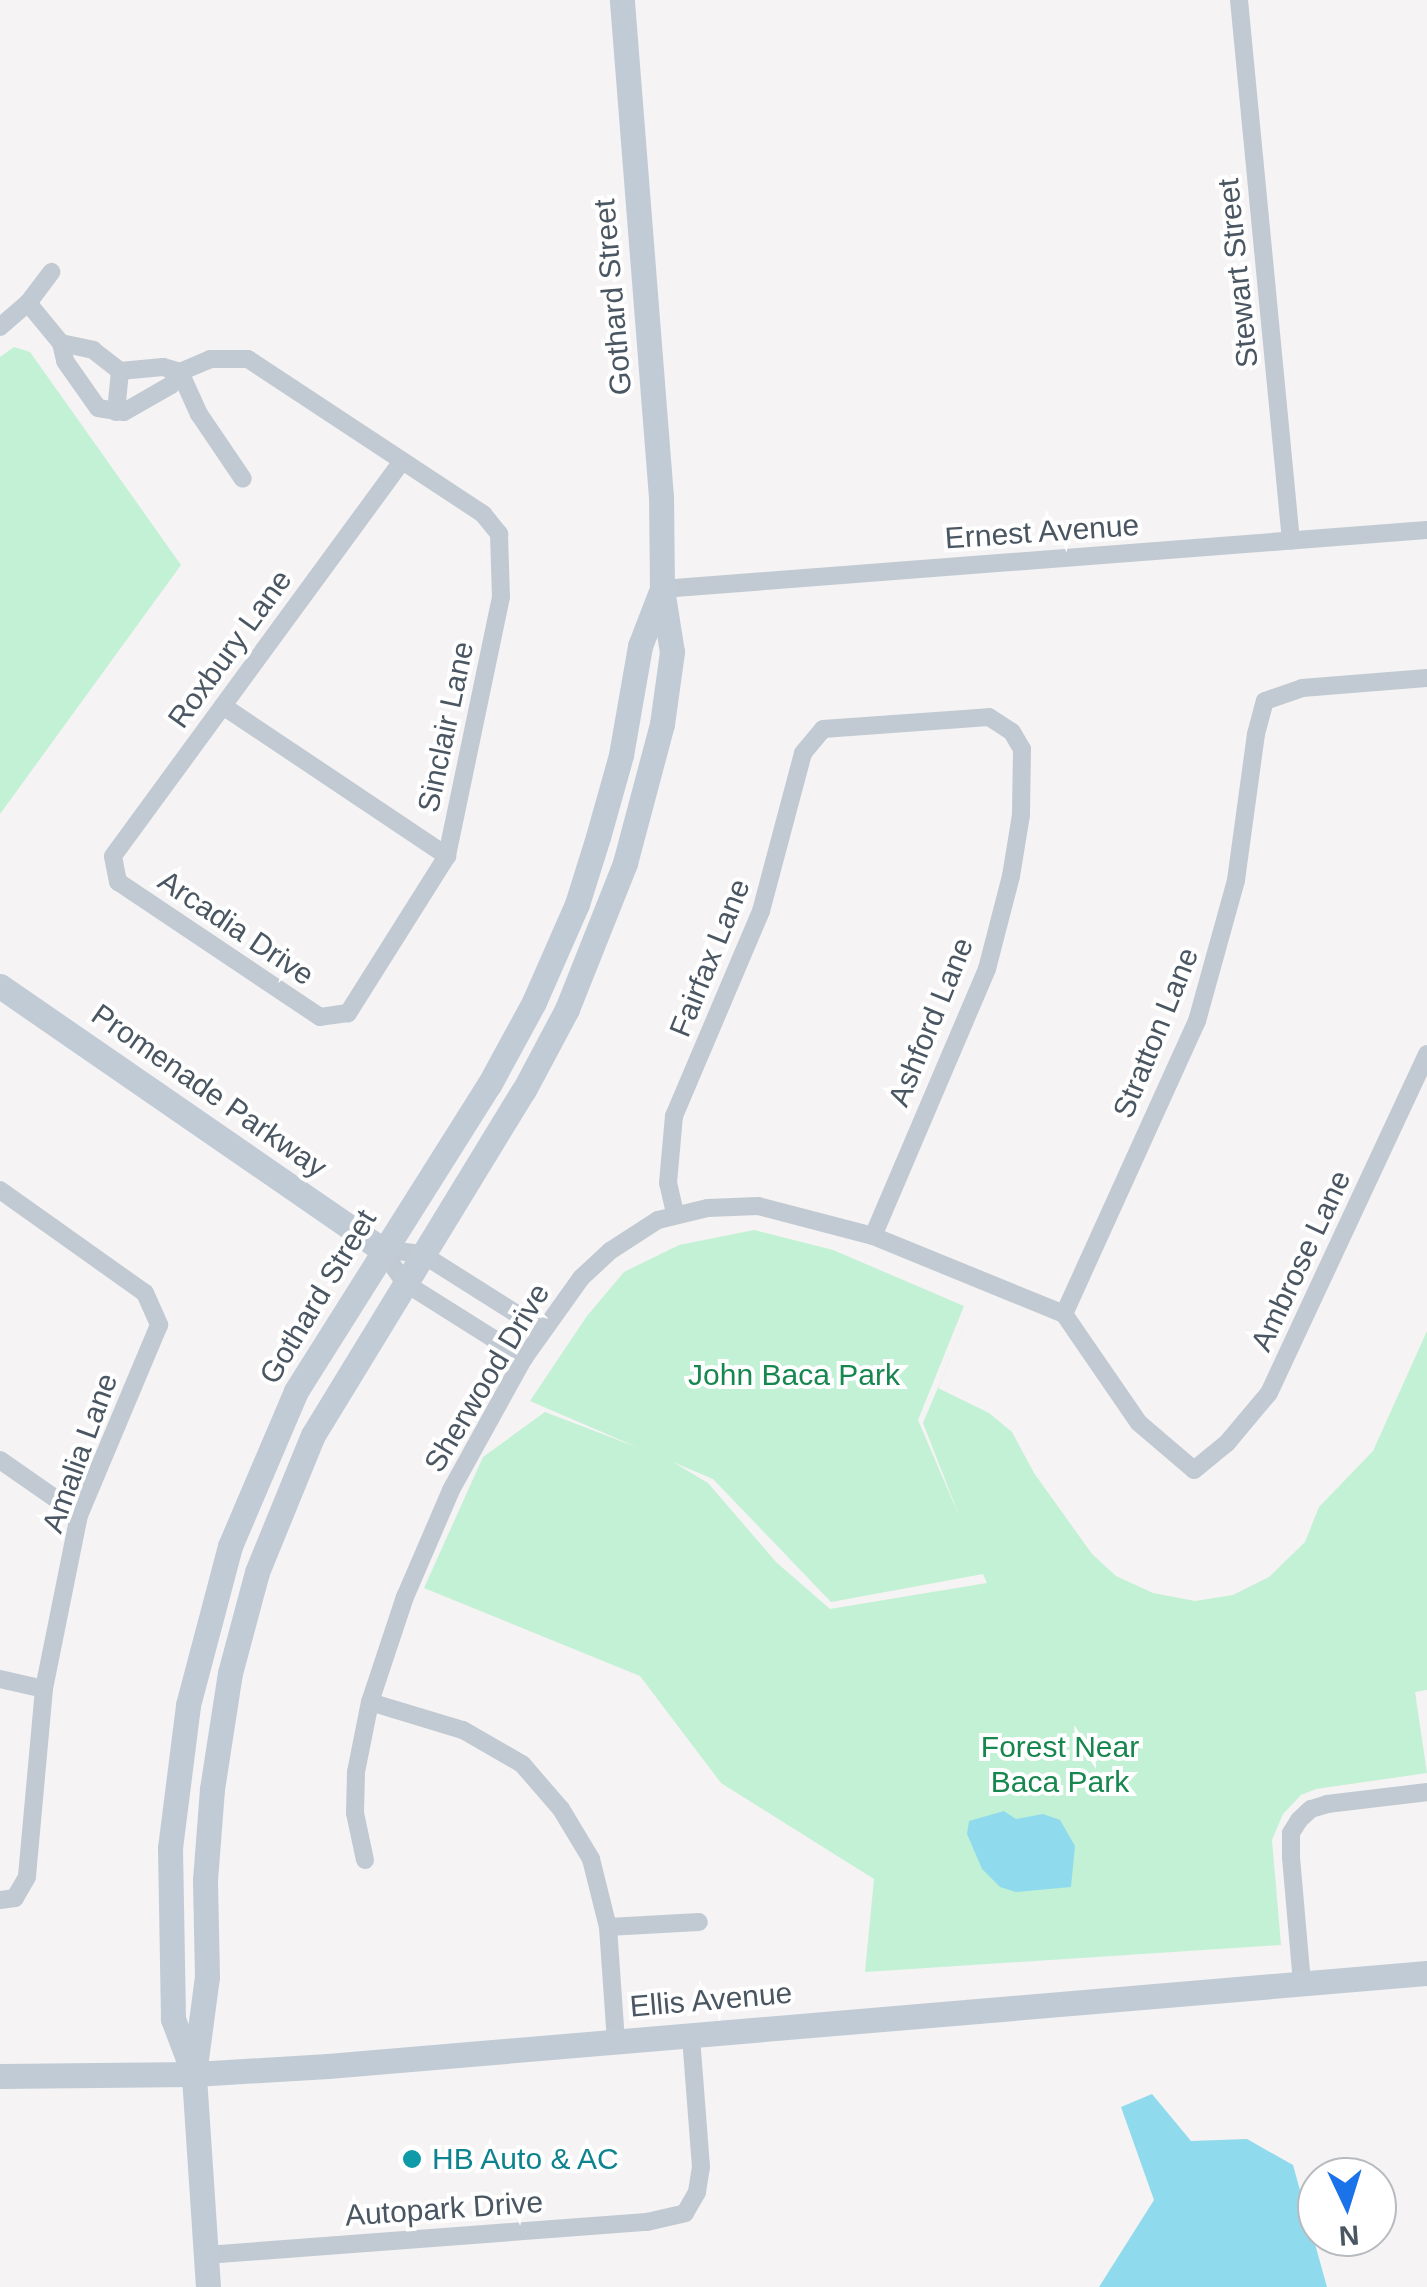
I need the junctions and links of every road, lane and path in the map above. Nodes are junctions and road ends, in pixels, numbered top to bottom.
1 (622, 0) edge
2 (1239, 0) edge
3 (52, 272) dead end
4 (28, 303) junction
5 (0, 327) edge
6 (60, 342) junction
7 (120, 371) junction
8 (180, 372) junction
9 (116, 412) junction
10 (402, 462) junction
11 (243, 479) dead end
12 (1427, 530) edge
13 (1291, 540) junction
14 (662, 589) junction
15 (1427, 678) edge
16 (223, 706) junction
17 (823, 729) joint
18 (447, 856) junction
19 (113, 872) joint
20 (0, 986) edge
21 (335, 1017) joint
22 (1425, 1064) edge
23 (0, 1190) edge
24 (675, 1212) junction
25 (873, 1236) junction
26 (382, 1249) junction
27 (422, 1254) junction
28 (404, 1283) junction
29 (1064, 1314) junction
30 (542, 1330) junction
31 (524, 1358) junction
32 (0, 1460) edge
33 (79, 1515) junction
34 (0, 1679) edge
35 (44, 1689) junction
36 (370, 1702) junction
37 (1427, 1792) edge
38 (365, 1860) dead end
39 (8, 1899) edge
40 (699, 1922) dead end
41 (608, 1927) junction
42 (1427, 1973) edge
43 (1302, 1983) junction
44 (691, 2036) junction
45 (616, 2041) junction
46 (194, 2074) junction
47 (0, 2076) edge
48 (206, 2254) junction
49 (208, 2287) edge

1 - 14 street, Gothard Street
2 - 13 street, Stewart Street
3 - 4 street
4 - 5 street
4 - 6 street
6 - 7 street
6 - 9 street
7 - 8 street
7 - 9 street
8 - 9 street
8 - 10 street
8 - 11 street
10 - 16 street, Roxbury Lane
10 - 18 street, Sinclair Lane
12 - 13 street, Ernest Avenue
13 - 14 street, Ernest Avenue
14 - 26 street, Gothard Street
14 - 27 street, Gothard Street
15 - 29 street, Stratton Lane
16 - 18 street
16 - 19 street, Roxbury Lane
17 - 24 street, Fairfax Lane
17 - 25 street, Ashford Lane
18 - 21 street, Sinclair Lane
19 - 21 street, Arcadia Drive
20 - 26 street, Promenade Parkway
22 - 29 street, Ambrose Lane
23 - 33 street, Amalia Lane
24 - 25 street, Sherwood Drive
24 - 30 street, Sherwood Drive
25 - 29 street, Sherwood Drive
26 - 27 street, Promenade Parkway
26 - 28 street, Promenade Parkway
26 - 46 street, Gothard Street
27 - 28 street, Gothard Street
27 - 30 street, Promenade Parkway
28 - 31 street, Promenade Parkway
28 - 46 street, Gothard Street
30 - 31 street, Sherwood Drive
31 - 36 street, Sherwood Drive
32 - 33 street
33 - 35 street, Amalia Lane
34 - 35 street
35 - 39 street, Amalia Lane
36 - 38 street, Sherwood Drive
36 - 41 street
37 - 43 street
40 - 41 street
41 - 45 street
42 - 43 street, Ellis Avenue
43 - 44 street, Ellis Avenue
44 - 45 street, Ellis Avenue
44 - 48 street, Autopark Drive
45 - 46 street, Ellis Avenue
46 - 47 street, Ellis Avenue
46 - 48 street, Gothard Street
48 - 49 street, Gothard Street

